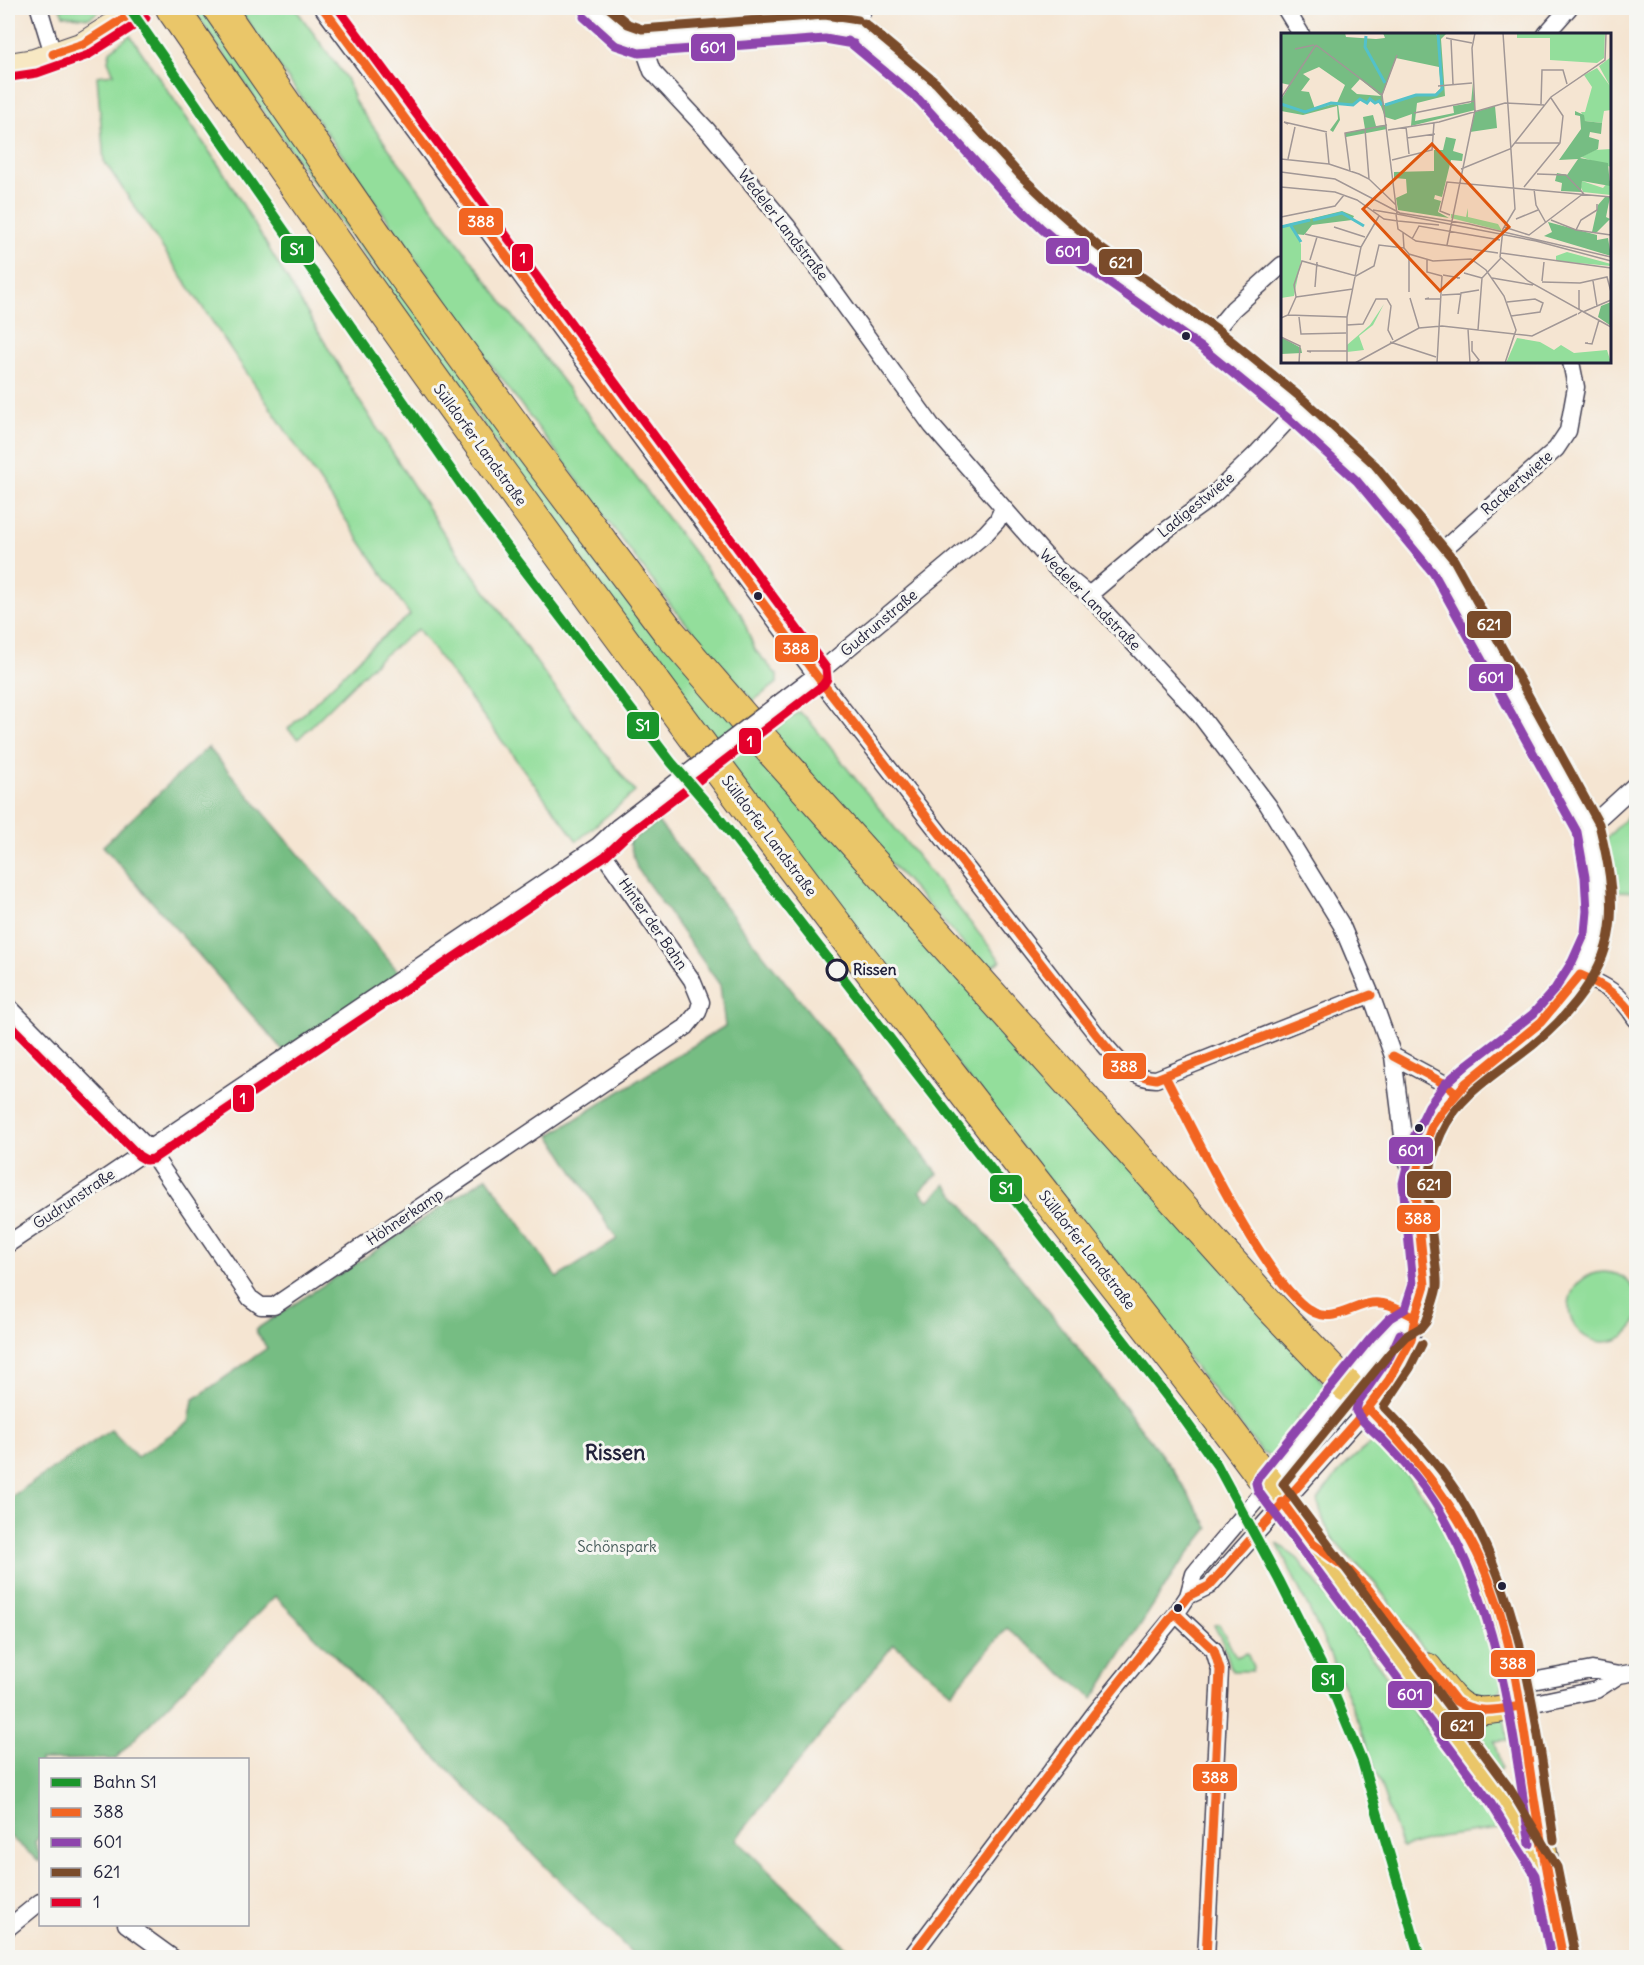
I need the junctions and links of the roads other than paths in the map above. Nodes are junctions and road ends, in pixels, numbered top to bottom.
1 (39, 8) edge
2 (140, 8) edge
3 (172, 8) edge
4 (219, 8) edge
5 (323, 8) edge
6 (592, 8) edge
7 (863, 8) edge
8 (1285, 8) edge
9 (1569, 8) edge
10 (856, 32) junction
11 (1300, 33) edge
12 (1547, 33) edge
13 (646, 42) junction
14 (53, 54) junction
15 (8, 65) edge
16 (1281, 266) edge
17 (1209, 339) junction
18 (1571, 363) edge
19 (1297, 410) junction
20 (1003, 508) junction
21 (1436, 556) junction
22 (1089, 595) junction
23 (816, 675) junction
24 (1636, 784) edge
25 (1588, 828) junction
26 (598, 846) junction
27 (1580, 975) junction
28 (1371, 995) junction
29 (8, 1006) edge
30 (700, 1006) joint
31 (1636, 1020) edge
32 (1393, 1056) junction
33 (1455, 1092) junction
34 (148, 1148) junction
35 (1415, 1184) junction
36 (8, 1244) edge
37 (1415, 1317) junction
38 (1358, 1397) junction
39 (1268, 1497) junction
40 (1313, 1544) junction
41 (1188, 1596) junction
42 (1176, 1614) junction
43 (1636, 1672) edge
44 (1619, 1675) junction
45 (1518, 1695) junction
46 (1546, 1871) junction
47 (39, 1903) edge
48 (129, 1926) edge
49 (8, 1928) edge
50 (173, 1958) edge
51 (910, 1958) edge
52 (1206, 1958) edge
53 (1563, 1958) edge

1 - 14 street
2 - 14 street
3 - 39 highway, Sülldorfer Landstraße
4 - 38 highway
5 - 23 street
6 - 13 street
7 - 10 street
8 - 11 street
9 - 12 street
10 - 13 street
10 - 17 street
13 - 20 street, Wedeler Landstraße
14 - 15 street
16 - 17 street
17 - 19 street
18 - 21 street, Rackertwiete
19 - 21 street
19 - 22 street, Ladigestwiete
20 - 22 street, Wedeler Landstraße
20 - 23 street, Gudrunstraße
21 - 25 street
22 - 28 street, Wedeler Landstraße
23 - 26 street, Gudrunstraße, bridge
23 - 28 street
24 - 25 street
25 - 27 street
26 - 30 street, Hinter der Bahn
26 - 34 street, Gudrunstraße
27 - 31 street
27 - 33 street
28 - 32 street, Wedeler Landstraße
29 - 34 street
30 - 34 street, Höhnerkamp
32 - 33 street
32 - 35 street, Wedeler Landstraße
33 - 35 street
34 - 36 street, Gudrunstraße
35 - 37 street, Wedeler Landstraße
37 - 38 street, Wedeler Landstraße
37 - 38 street, Wedeler Landstraße
38 - 39 street, Wedeler Landstraße
38 - 39 street, Wedeler Landstraße
38 - 45 main road
39 - 40 main road
39 - 41 street
39 - 41 street
40 - 45 main road
40 - 46 main road
41 - 42 street
42 - 51 street
42 - 52 street
43 - 44 street
44 - 45 street
44 - 45 street
45 - 46 main road
46 - 53 main road
47 - 49 street
48 - 50 street

